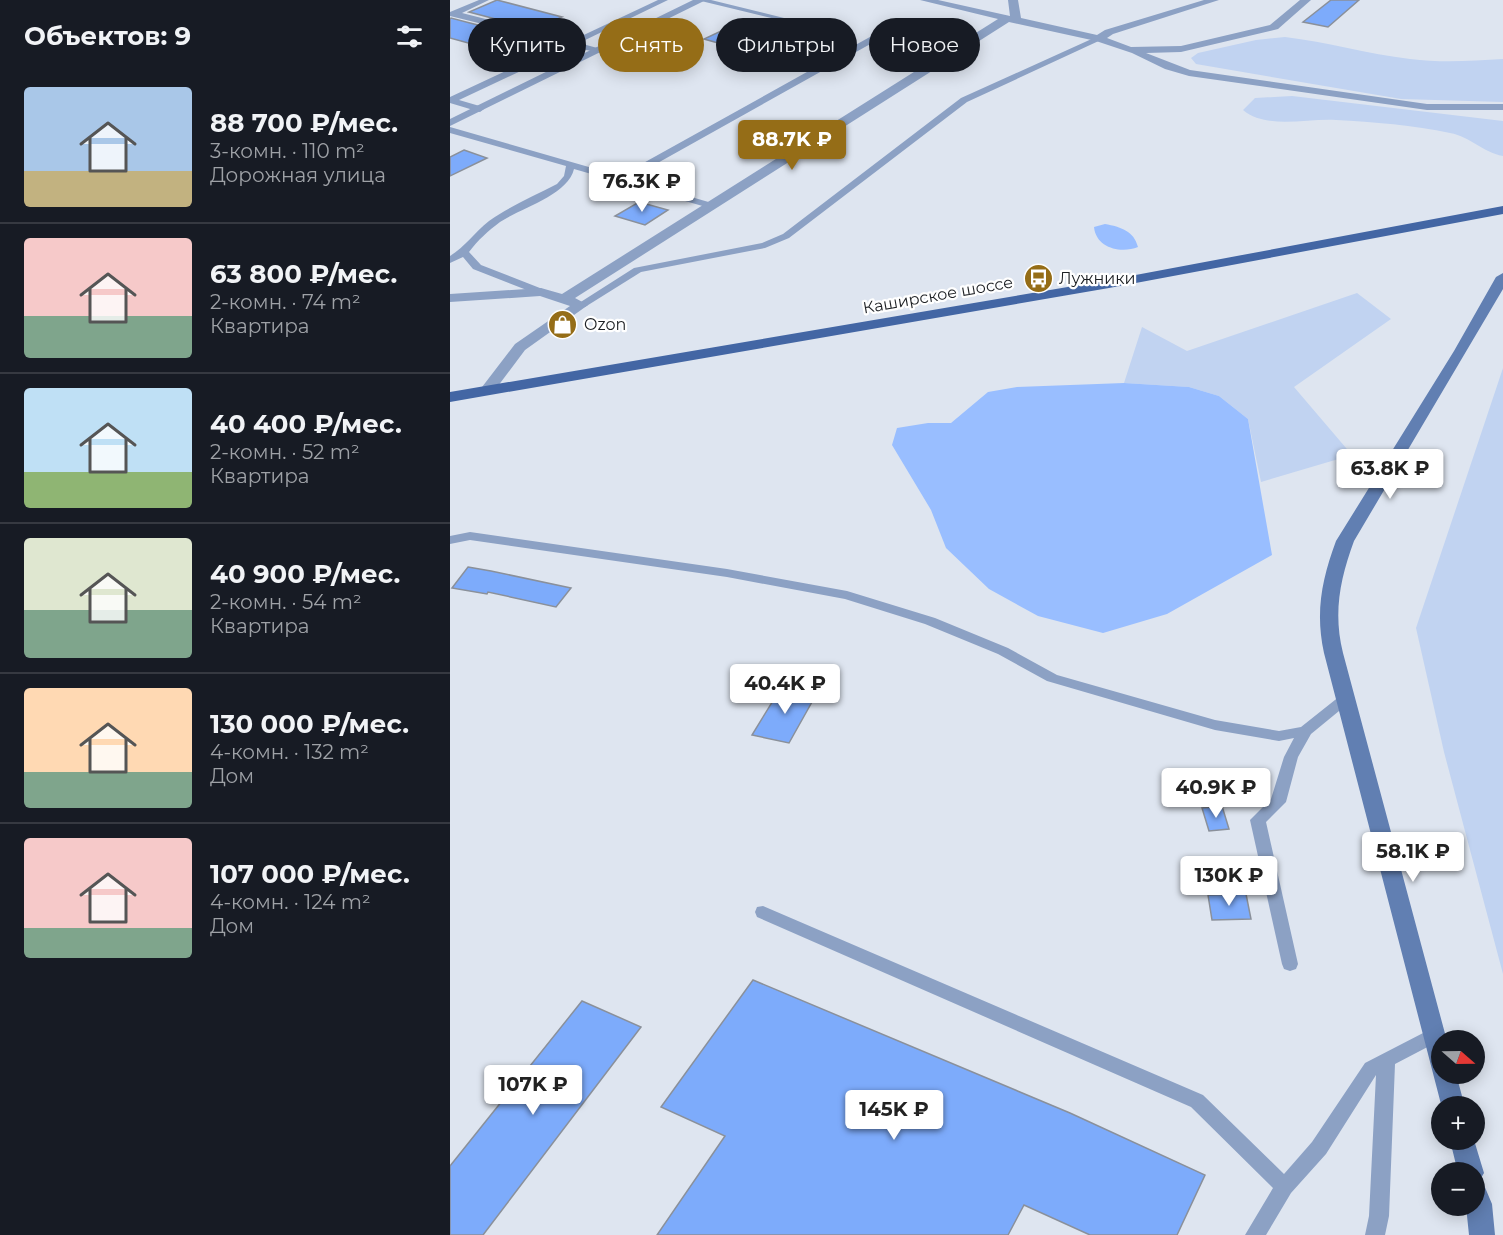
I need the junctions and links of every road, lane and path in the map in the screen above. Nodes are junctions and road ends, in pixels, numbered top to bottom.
1 (485, 0) edge
2 (664, 0) edge
3 (701, 0) edge
4 (925, 0) edge
5 (1013, 0) edge
6 (1214, 0) edge
7 (1306, 0) edge
8 (453, 14) edge
9 (468, 18) edge
10 (665, 18) edge
11 (778, 18) edge
12 (1011, 21) junction
13 (980, 36) edge
14 (586, 39) edge
15 (1099, 39) junction
16 (869, 41) edge
17 (586, 48) edge
18 (1130, 50) junction
19 (598, 51) joint
20 (513, 72) edge
21 (920, 72) edge
22 (451, 100) edge
23 (1503, 107) edge
24 (480, 109) junction
25 (450, 123) edge
26 (450, 130) edge
27 (571, 165) junction
28 (622, 179) junction
29 (709, 205) junction
30 (1503, 210) edge
31 (464, 252) junction
32 (450, 260) edge
33 (1503, 277) edge
34 (541, 292) junction
35 (450, 298) edge
36 (564, 299) junction
37 (581, 305) junction
38 (487, 391) junction
39 (450, 398) edge
40 (450, 540) edge
41 (1346, 699) junction
42 (1305, 731) junction
43 (763, 912) dead end
44 (1290, 964) dead end
45 (1431, 1030) edge
46 (1431, 1037) edge
47 (1386, 1061) junction
48 (1284, 1187) junction
49 (1480, 1216) edge
50 (1255, 1235) edge
51 (1375, 1235) edge
52 (1482, 1235) edge

1 - 8 lane
2 - 14 lane
3 - 10 street
3 - 11 lane
4 - 12 street
5 - 12 street
6 - 15 street
7 - 18 street
8 - 9 lane
12 - 13 street
12 - 15 street
15 - 18 street
15 - 37 lane
16 - 28 lane
17 - 19 lane
18 - 23 street
19 - 24 street
20 - 22 lane
21 - 29 street
22 - 24 lane
24 - 25 street
26 - 27 lane
27 - 28 lane
27 - 31 lane
28 - 29 lane
29 - 36 street
30 - 38 main road, Каширское шоссе
31 - 32 lane
31 - 34 lane
33 - 41 street
34 - 35 street
34 - 36 street
36 - 37 street
37 - 38 street
38 - 39 main road, Каширское шоссе
40 - 42 lane
41 - 42 lane
41 - 45 street
42 - 44 lane
43 - 48 lane
46 - 47 lane
47 - 48 lane
47 - 51 lane
48 - 50 lane
49 - 52 street

